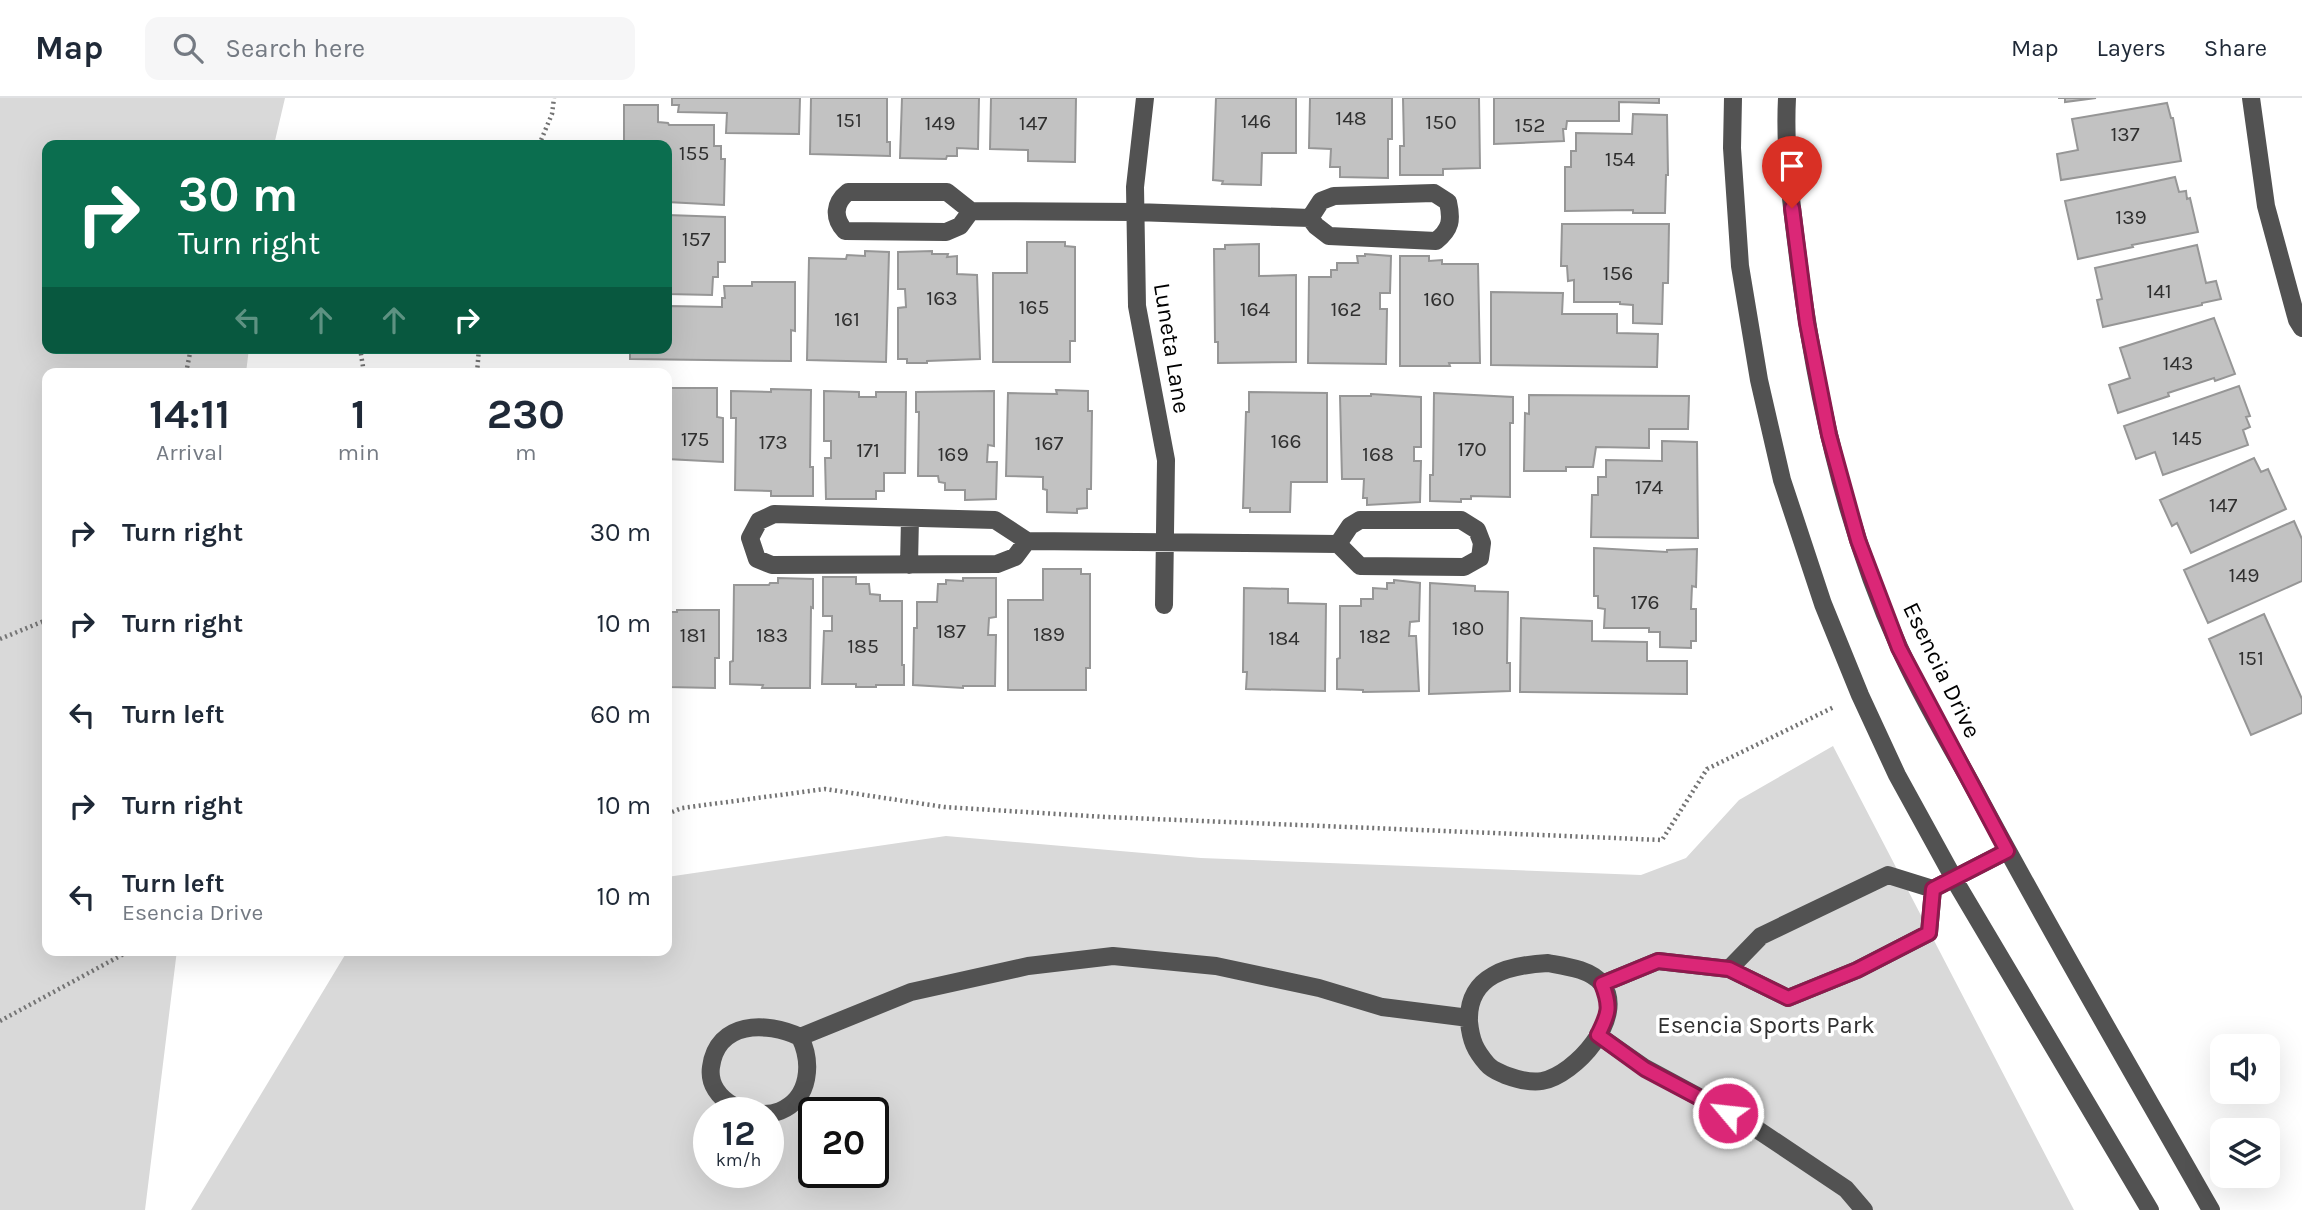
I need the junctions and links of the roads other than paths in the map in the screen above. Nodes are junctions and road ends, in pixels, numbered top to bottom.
1 (1145, 98) edge
2 (1733, 98) edge
3 (1787, 98) edge
4 (2251, 98) edge
5 (971, 211) junction
6 (1135, 212) junction
7 (1310, 218) junction
8 (2302, 328) edge
9 (910, 518) junction
10 (1027, 541) junction
11 (1164, 541) junction
12 (1338, 544) junction
13 (909, 565) junction
14 (1164, 605) dead end
15 (2007, 851) junction
16 (1954, 877) junction
17 (1933, 889) junction
18 (1729, 969) junction
19 (1602, 984) junction
20 (1469, 1018) junction
21 (1598, 1035) junction
22 (800, 1037) junction
23 (1864, 1210) edge
24 (2150, 1210) edge
25 (2211, 1210) edge

1 - 6 street, Luneta Lane
2 - 16 street
3 - 15 street, Esencia Drive
4 - 8 street
5 - 5 street
5 - 6 street
6 - 7 street
6 - 11 street, Luneta Lane
7 - 7 street
9 - 10 street
9 - 13 street
9 - 13 street
10 - 11 street
10 - 13 street
11 - 12 street
11 - 14 street, Luneta Lane
12 - 12 street
15 - 16 street
15 - 25 street, Esencia Drive
16 - 17 street
16 - 24 street
17 - 18 street
17 - 18 street
18 - 19 street
19 - 20 street
19 - 21 street
20 - 21 street
20 - 22 street
21 - 23 street
22 - 22 street

